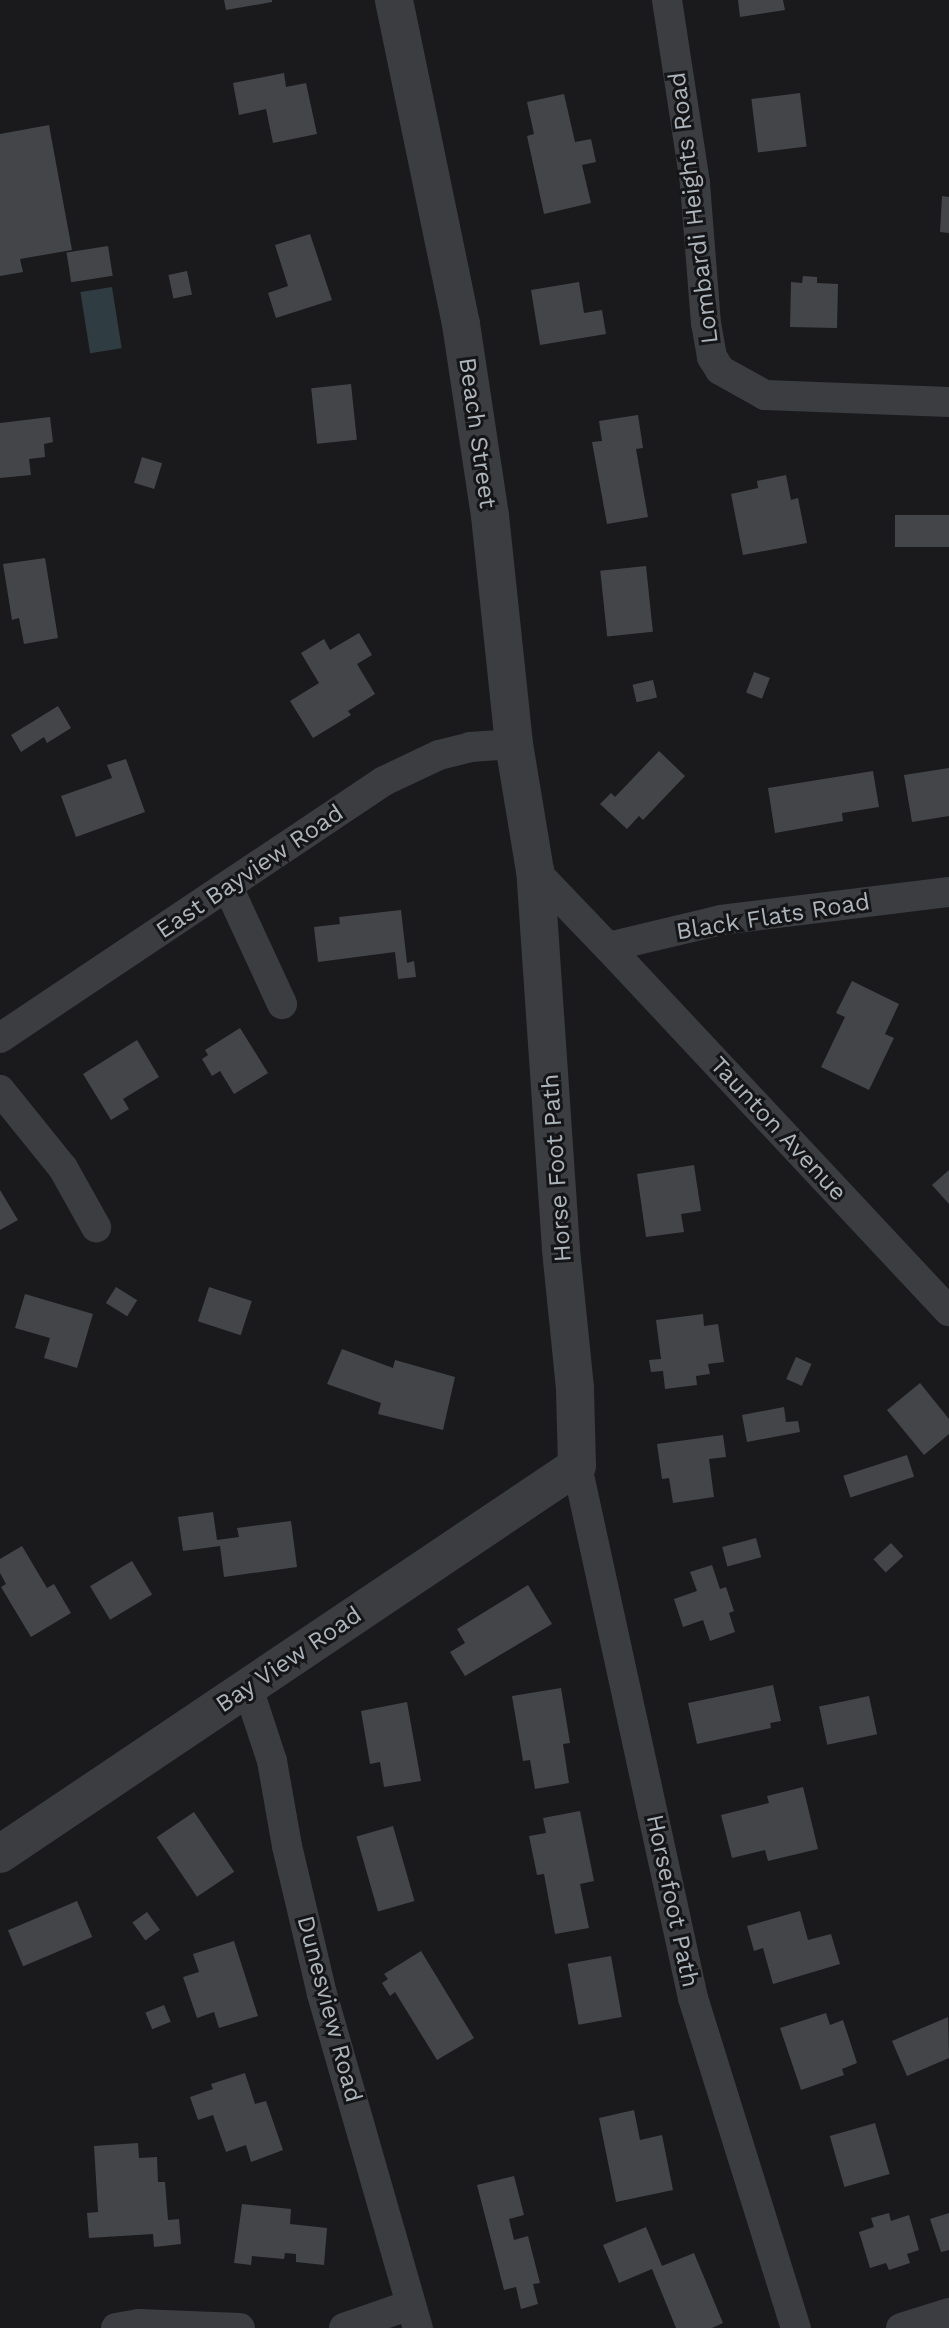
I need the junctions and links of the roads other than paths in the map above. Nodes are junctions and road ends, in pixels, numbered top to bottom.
1 (394, 0) edge
2 (667, 0) edge
3 (949, 402) edge
4 (514, 744) junction
5 (535, 871) junction
6 (228, 887) junction
7 (949, 892) edge
8 (608, 947) junction
9 (282, 1004) dead end
10 (0, 1038) edge
11 (0, 1090) edge
12 (96, 1227) dead end
13 (949, 1311) edge
14 (577, 1466) junction
15 (248, 1688) junction
16 (0, 1854) edge
17 (949, 2313) edge
18 (414, 2317) edge
19 (116, 2328) edge
20 (240, 2328) edge
21 (344, 2328) edge
22 (796, 2328) edge
23 (901, 2328) edge

1 - 4 street, Beach Street
2 - 3 street, Lombardi Heights Road
4 - 5 street, Beach Street
4 - 6 street, East Bayview Road
5 - 8 street
5 - 14 street, Horse Foot Path
6 - 9 street
6 - 10 street, East Bayview Road
7 - 8 street, Black Flats Road
8 - 13 street, Taunton Avenue
11 - 12 street
14 - 15 street, Bay View Road
14 - 22 street, Horsefoot Path
15 - 16 street, Bay View Road
15 - 18 street, Dunesview Road
17 - 23 street
18 - 21 street
19 - 20 street

